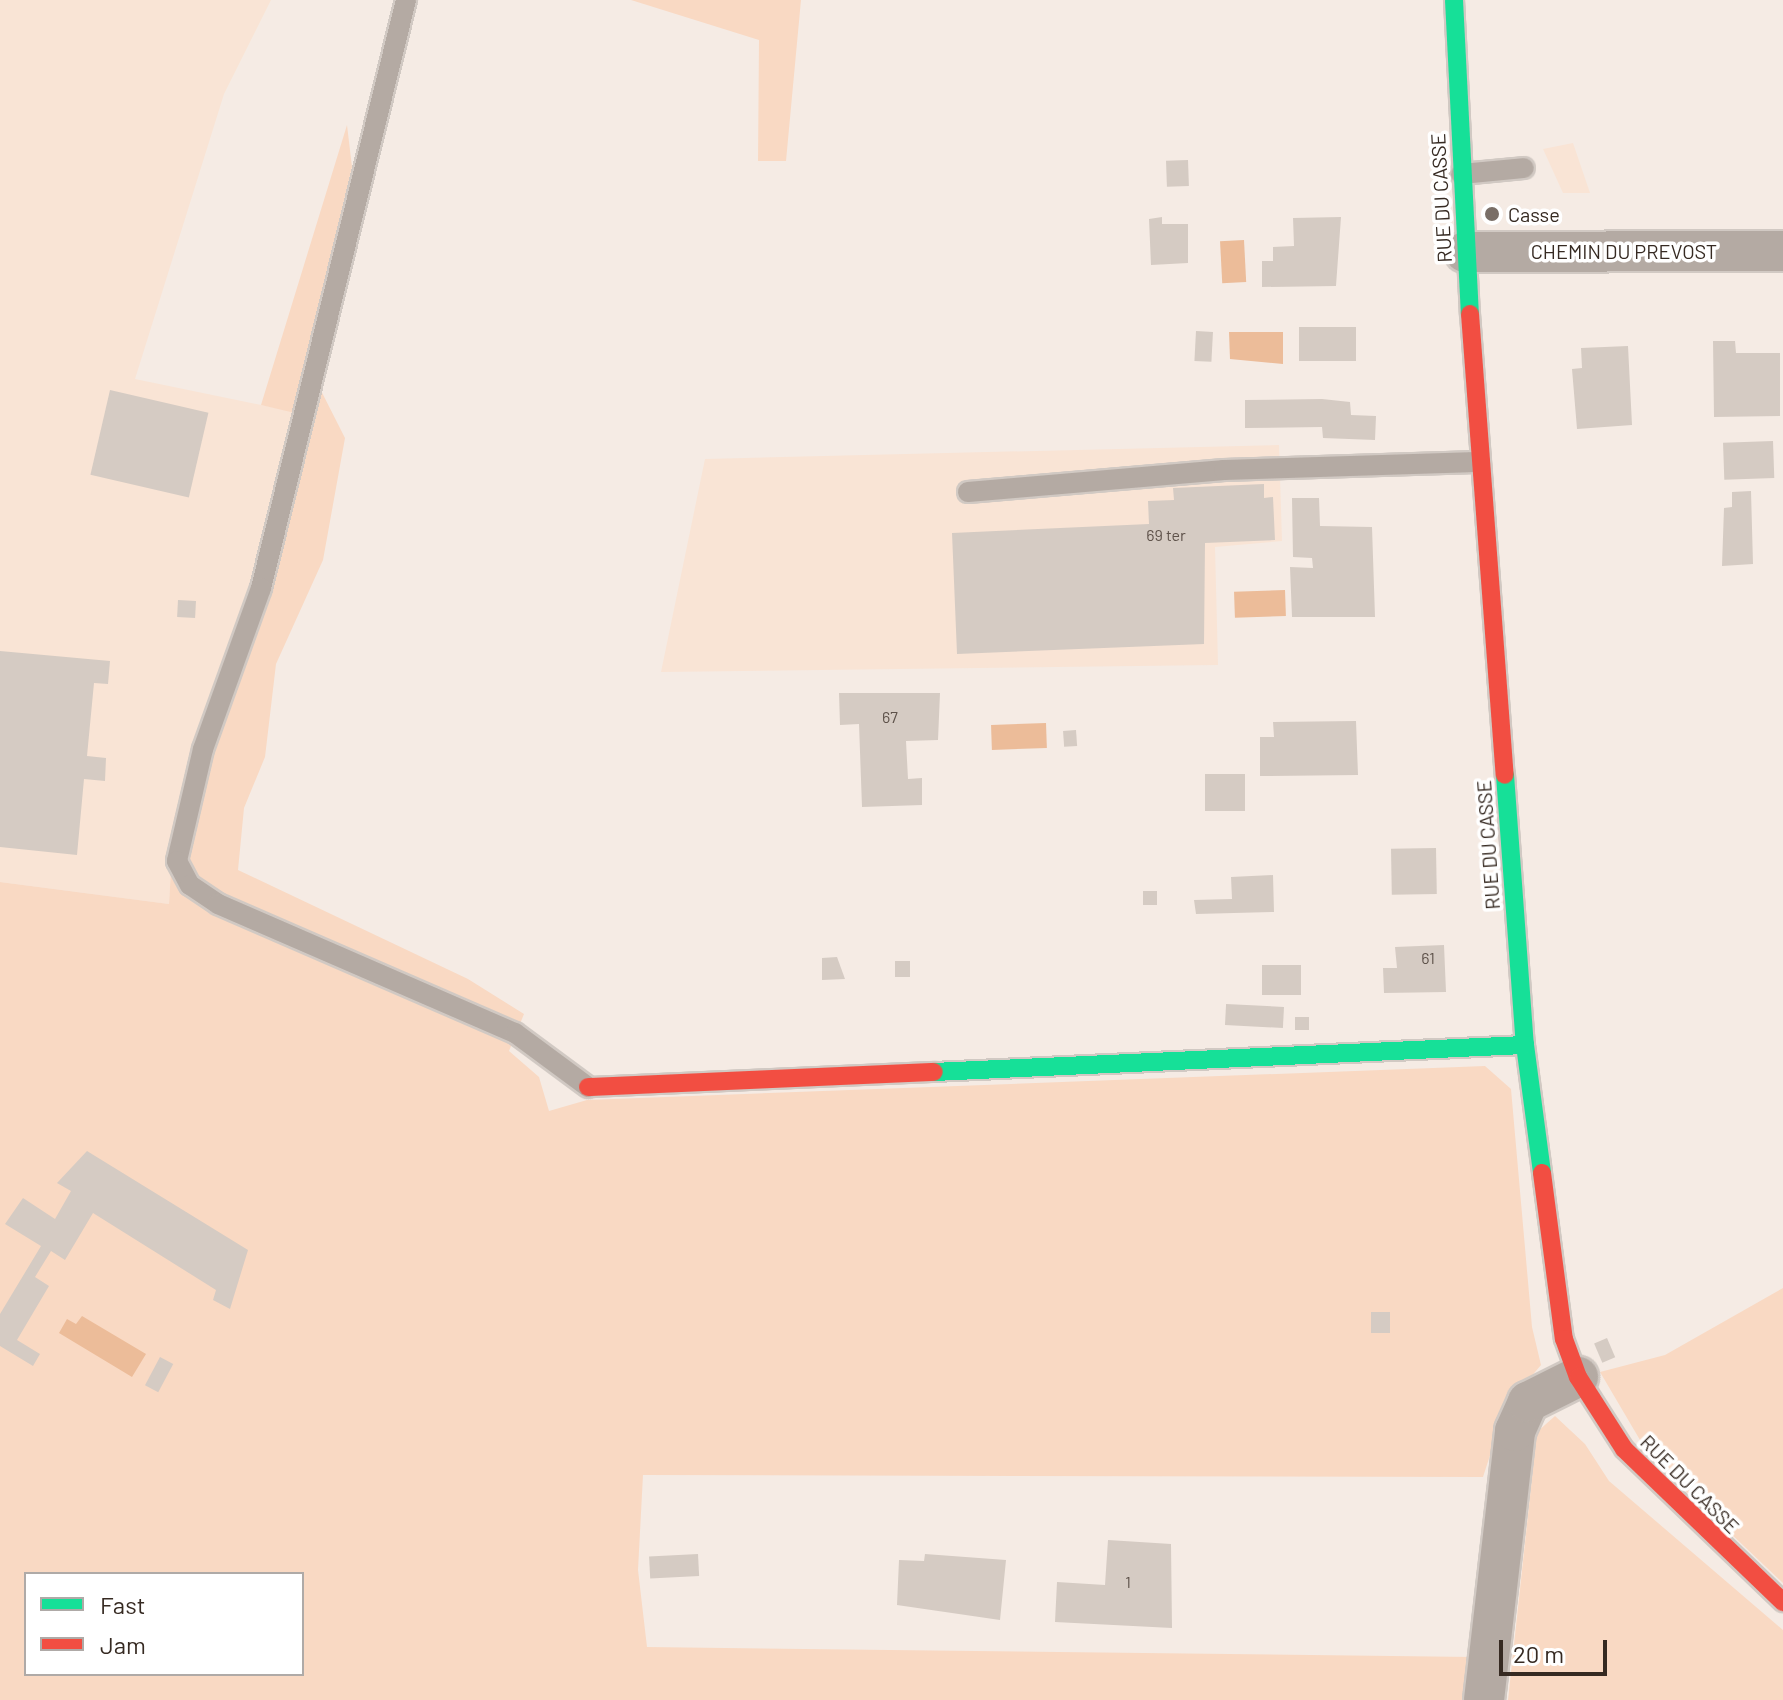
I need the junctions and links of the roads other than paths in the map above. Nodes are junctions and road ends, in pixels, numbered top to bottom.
1 (406, 0) edge
2 (1454, 0) edge
3 (1524, 168) dead end
4 (1461, 174) junction
5 (1783, 251) edge
6 (1465, 252) junction
7 (1480, 462) junction
8 (968, 492) dead end
9 (1525, 1045) junction
10 (588, 1087) joint
11 (1578, 1377) junction
12 (1783, 1602) edge
13 (1484, 1700) edge

1 - 10 lane
2 - 4 street, RUE DU CASSE
3 - 4 lane
4 - 6 street, RUE DU CASSE
5 - 6 street, CHEMIN DU PREVOST
6 - 7 street, RUE DU CASSE
7 - 8 lane
7 - 9 street, RUE DU CASSE
9 - 10 street
9 - 11 street, RUE DU CASSE
11 - 12 street, RUE DU CASSE
11 - 13 street

